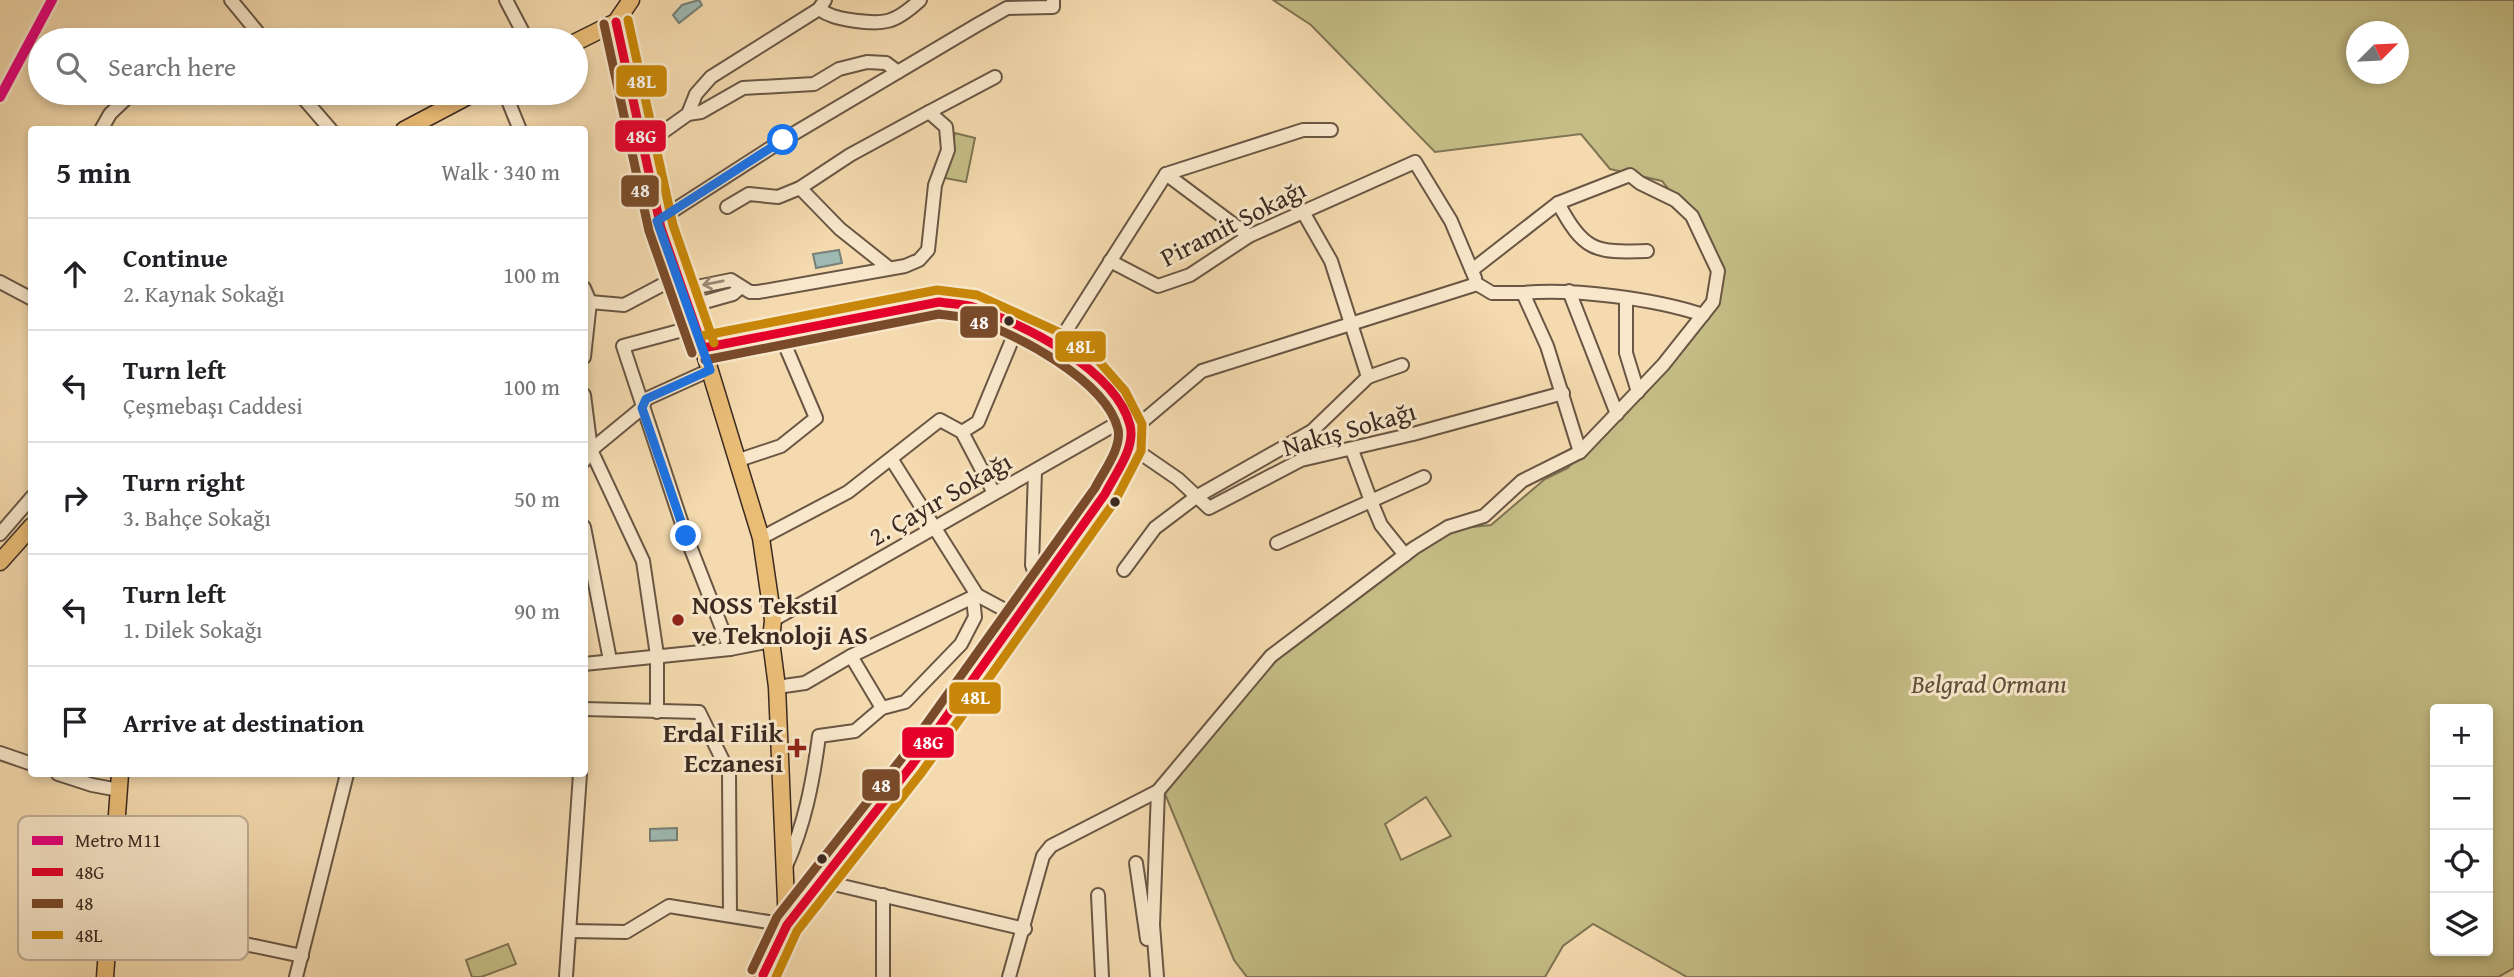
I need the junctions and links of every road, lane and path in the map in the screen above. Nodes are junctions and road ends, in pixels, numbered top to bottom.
1 (230, 0) edge
2 (506, 0) edge
3 (631, 0) edge
4 (920, 0) edge
5 (1053, 4) edge
6 (822, 5) edge
7 (616, 22) junction
8 (254, 28) edge
9 (521, 28) edge
10 (588, 36) edge
11 (898, 72) junction
12 (995, 77) dead end
13 (119, 105) edge
14 (310, 105) edge
15 (316, 105) edge
16 (451, 105) edge
17 (510, 105) edge
18 (929, 113) junction
19 (688, 114) junction
20 (103, 126) edge
21 (330, 126) edge
22 (331, 126) edge
23 (412, 126) edge
24 (518, 126) edge
25 (1331, 130) dead end
26 (639, 149) junction
27 (1166, 174) junction
28 (800, 188) junction
29 (1558, 203) junction
30 (727, 207) dead end
31 (1303, 212) junction
32 (657, 221) junction
33 (1249, 236) junction
34 (1647, 251) dead end
35 (1110, 261) junction
36 (889, 268) junction
37 (1472, 270) junction
38 (0, 282) edge
39 (680, 283) junction
40 (1478, 284) junction
41 (741, 287) junction
42 (1569, 291) junction
43 (1523, 293) junction
44 (28, 297) edge
45 (588, 297) edge
46 (1626, 300) junction
47 (590, 302) junction
48 (687, 307) junction
49 (1703, 315) junction
50 (588, 320) edge
51 (1348, 323) junction
52 (694, 327) junction
53 (1017, 328) junction
54 (779, 331) junction
55 (1058, 345) junction
56 (703, 348) junction
57 (1402, 365) dead end
58 (710, 370) junction
59 (1368, 377) junction
60 (1638, 392) junction
61 (1563, 393) junction
62 (642, 408) junction
63 (1617, 414) junction
64 (1130, 425) junction
65 (962, 432) junction
66 (1130, 446) junction
67 (1352, 450) junction
68 (1580, 452) junction
69 (588, 456) edge
70 (738, 460) junction
71 (892, 460) junction
72 (1035, 471) junction
73 (1423, 477) dead end
74 (994, 493) junction
75 (1196, 497) junction
76 (1371, 501) junction
77 (28, 502) edge
78 (936, 527) junction
79 (28, 530) edge
80 (0, 534) edge
81 (761, 538) junction
82 (1277, 543) dead end
83 (588, 551) edge
84 (1405, 555) junction
85 (0, 562) edge
86 (1124, 570) dead end
87 (1039, 586) junction
88 (975, 597) junction
89 (1016, 616) junction
90 (773, 620) junction
91 (771, 641) junction
92 (730, 649) junction
93 (657, 655) junction
94 (851, 656) junction
95 (610, 660) junction
96 (588, 663) edge
97 (777, 687) junction
98 (882, 708) junction
99 (588, 709) edge
100 (657, 712) junction
101 (0, 753) edge
102 (28, 763) edge
103 (67, 777) edge
104 (346, 777) edge
105 (580, 777) edge
106 (120, 782) edge
107 (1158, 791) junction
108 (118, 816) edge
109 (1136, 863) dead end
110 (785, 869) junction
111 (821, 881) junction
112 (883, 895) junction
113 (1098, 895) dead end
114 (730, 915) junction
115 (787, 925) junction
116 (1025, 929) junction
117 (570, 932) junction
118 (248, 945) edge
119 (302, 956) junction
120 (763, 976) edge
121 (296, 977) edge
122 (566, 977) edge
123 (883, 977) edge
124 (1009, 977) edge
125 (1102, 977) edge
126 (1155, 977) edge

1 - 8 street
2 - 9 street
3 - 7 main road
4 - 6 street
5 - 11 street
6 - 19 street
7 - 10 main road
7 - 26 main road
11 - 19 street
11 - 32 street
12 - 18 street
13 - 20 street
14 - 21 street
15 - 22 street
16 - 23 main road
17 - 24 street
18 - 28 street
18 - 36 street
19 - 26 street
25 - 27 street
26 - 32 main road
27 - 33 street
27 - 35 street
28 - 30 street
28 - 36 street
29 - 34 street
29 - 37 street
29 - 49 street
31 - 33 street, Piramit Sokağı
31 - 37 street, Piramit Sokağı
31 - 51 street
32 - 39 main road
33 - 35 street, Piramit Sokağı
35 - 55 street
36 - 41 street
37 - 40 street
38 - 44 street
41 -> 39 street
39 - 47 street
39 - 48 main road
40 - 43 street
40 - 51 street, 2. Çayır Sokağı
41 - 48 street
42 - 43 street
42 - 46 street
42 - 63 street
43 - 61 street
45 - 47 street
46 - 49 street
46 - 60 street
47 - 50 street
48 - 52 main road
49 - 60 street
51 - 59 street
51 - 64 street, 2. Çayır Sokağı
52 - 56 main road
52 - 62 street
53 - 54 main road
53 - 55 main road
53 - 65 street
54 - 56 main road
54 - 70 street
55 - 64 main road
56 - 58 main road
57 - 59 street
58 - 62 street
58 - 70 main road
59 - 75 street
60 - 63 street
61 - 67 street, Nakış Sokağı
61 - 68 street
62 - 69 street
62 - 92 street
63 - 68 street
64 - 66 main road
64 - 72 street, 2. Çayır Sokağı
65 - 71 street
65 - 74 street
66 - 75 street
66 - 87 main road
67 - 75 street, Nakış Sokağı
67 - 76 street
68 - 84 street
69 - 93 street
70 - 81 main road
71 - 78 street
71 - 81 street
72 - 74 street, 2. Çayır Sokağı
72 - 87 street
73 - 76 street
74 - 78 street, 2. Çayır Sokağı
75 - 86 street
76 - 82 street
76 - 84 street
77 - 80 street
78 - 88 street
78 - 90 street, 2. Çayır Sokağı
79 - 85 main road
81 - 90 main road
83 - 95 street
84 - 107 street
87 - 89 main road
88 - 89 street
88 - 94 street
88 - 98 street
89 - 111 main road
90 - 91 main road
91 - 92 street
91 - 97 main road
92 - 93 street
93 - 95 street
93 - 100 street
94 - 97 street
94 - 98 street
95 - 96 street
97 - 110 main road
98 - 110 street
99 - 100 street
100 - 114 street
101 - 102 street
103 - 106 street
104 - 119 street
105 - 117 street
106 - 108 main road
107 - 116 street
107 - 126 street
109 - 126 street
110 - 115 main road
111 - 112 street
111 - 115 main road
112 - 116 street
112 - 123 street
113 - 125 street
114 - 115 street
114 - 117 street
115 - 120 main road
116 - 124 street
117 - 122 street
118 - 119 street
119 - 121 street

